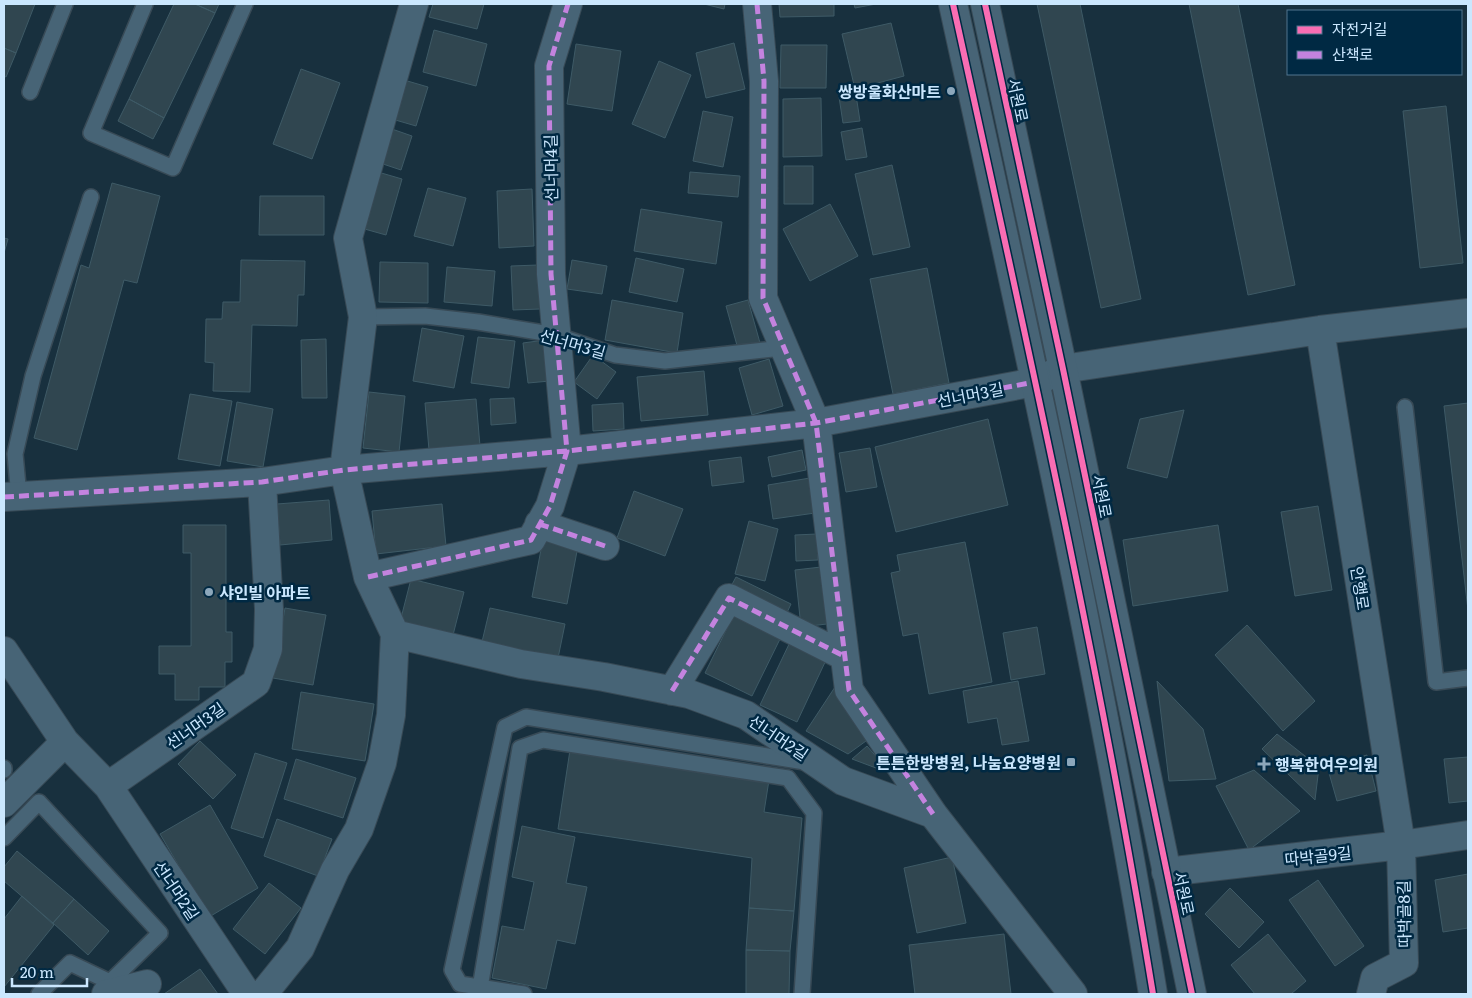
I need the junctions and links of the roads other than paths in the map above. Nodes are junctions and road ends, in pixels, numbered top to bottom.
1 (65, 4) edge
2 (145, 4) edge
3 (245, 4) edge
4 (414, 4) edge
5 (568, 4) edge
6 (953, 4) edge
7 (985, 4) edge
8 (758, 16) edge
9 (30, 92) dead end
10 (91, 197) dead end
11 (1468, 313) edge
12 (363, 317) junction
13 (1320, 330) junction
14 (556, 335) junction
15 (782, 348) junction
16 (1063, 368) junction
17 (1035, 382) junction
18 (1405, 407) dead end
19 (816, 423) junction
20 (567, 451) junction
21 (344, 470) junction
22 (262, 482) junction
23 (12, 496) edge
24 (540, 524) junction
25 (605, 546) dead end
26 (368, 577) junction
27 (395, 634) junction
28 (4, 651) edge
29 (844, 656) junction
30 (1468, 678) edge
31 (672, 691) junction
32 (65, 742) junction
33 (819, 764) junction
34 (108, 786) junction
35 (4, 803) edge
36 (933, 814) junction
37 (1468, 835) edge
38 (4, 838) edge
39 (1401, 845) junction
40 (1166, 872) junction
41 (147, 984) dead end
42 (480, 988) junction
43 (39, 994) edge
44 (106, 994) edge
45 (247, 994) edge
46 (265, 994) edge
47 (524, 994) edge
48 (802, 994) edge
49 (1073, 994) edge
50 (1153, 994) edge
51 (1192, 994) edge
52 (1371, 994) edge

1 - 9 lane
2 - 3 lane
4 - 12 street
5 - 14 street, 선너머4길
6 - 17 street
7 - 16 street, 서원로
8 - 15 street
10 - 23 lane
11 - 13 street
12 - 14 lane, 선너머3길
12 - 21 street
13 - 16 street
13 - 39 street, 안행로
14 - 15 lane, 선너머3길
14 - 20 street, 선너머4길
15 - 19 street
16 - 17 street
16 - 40 street, 서원로
17 - 19 street, 선너머3길
17 - 50 street
18 - 30 lane
19 - 20 street, 선너머3길
19 - 29 street
20 - 21 street, 선너머3길
20 - 24 street
21 - 22 street, 선너머3길
21 - 26 street
22 - 23 street, 선너머3길
22 - 34 street, 선너머3길
24 - 25 street
24 - 26 street
26 - 27 street
27 - 31 street, 선너머2길
27 - 46 street
28 - 32 street
29 - 31 street
29 - 36 street
31 - 33 street, 선너머2길
32 - 34 street
32 - 35 street
33 - 36 street, 선너머2길
33 - 42 lane
34 - 45 street, 선너머2길
36 - 49 street
37 - 39 street, 따박골9길
38 - 43 lane
39 - 40 street, 따박골9길
39 - 52 street, 따박골8길
40 - 51 street, 서원로
41 - 44 street
42 - 47 lane
42 - 48 lane

